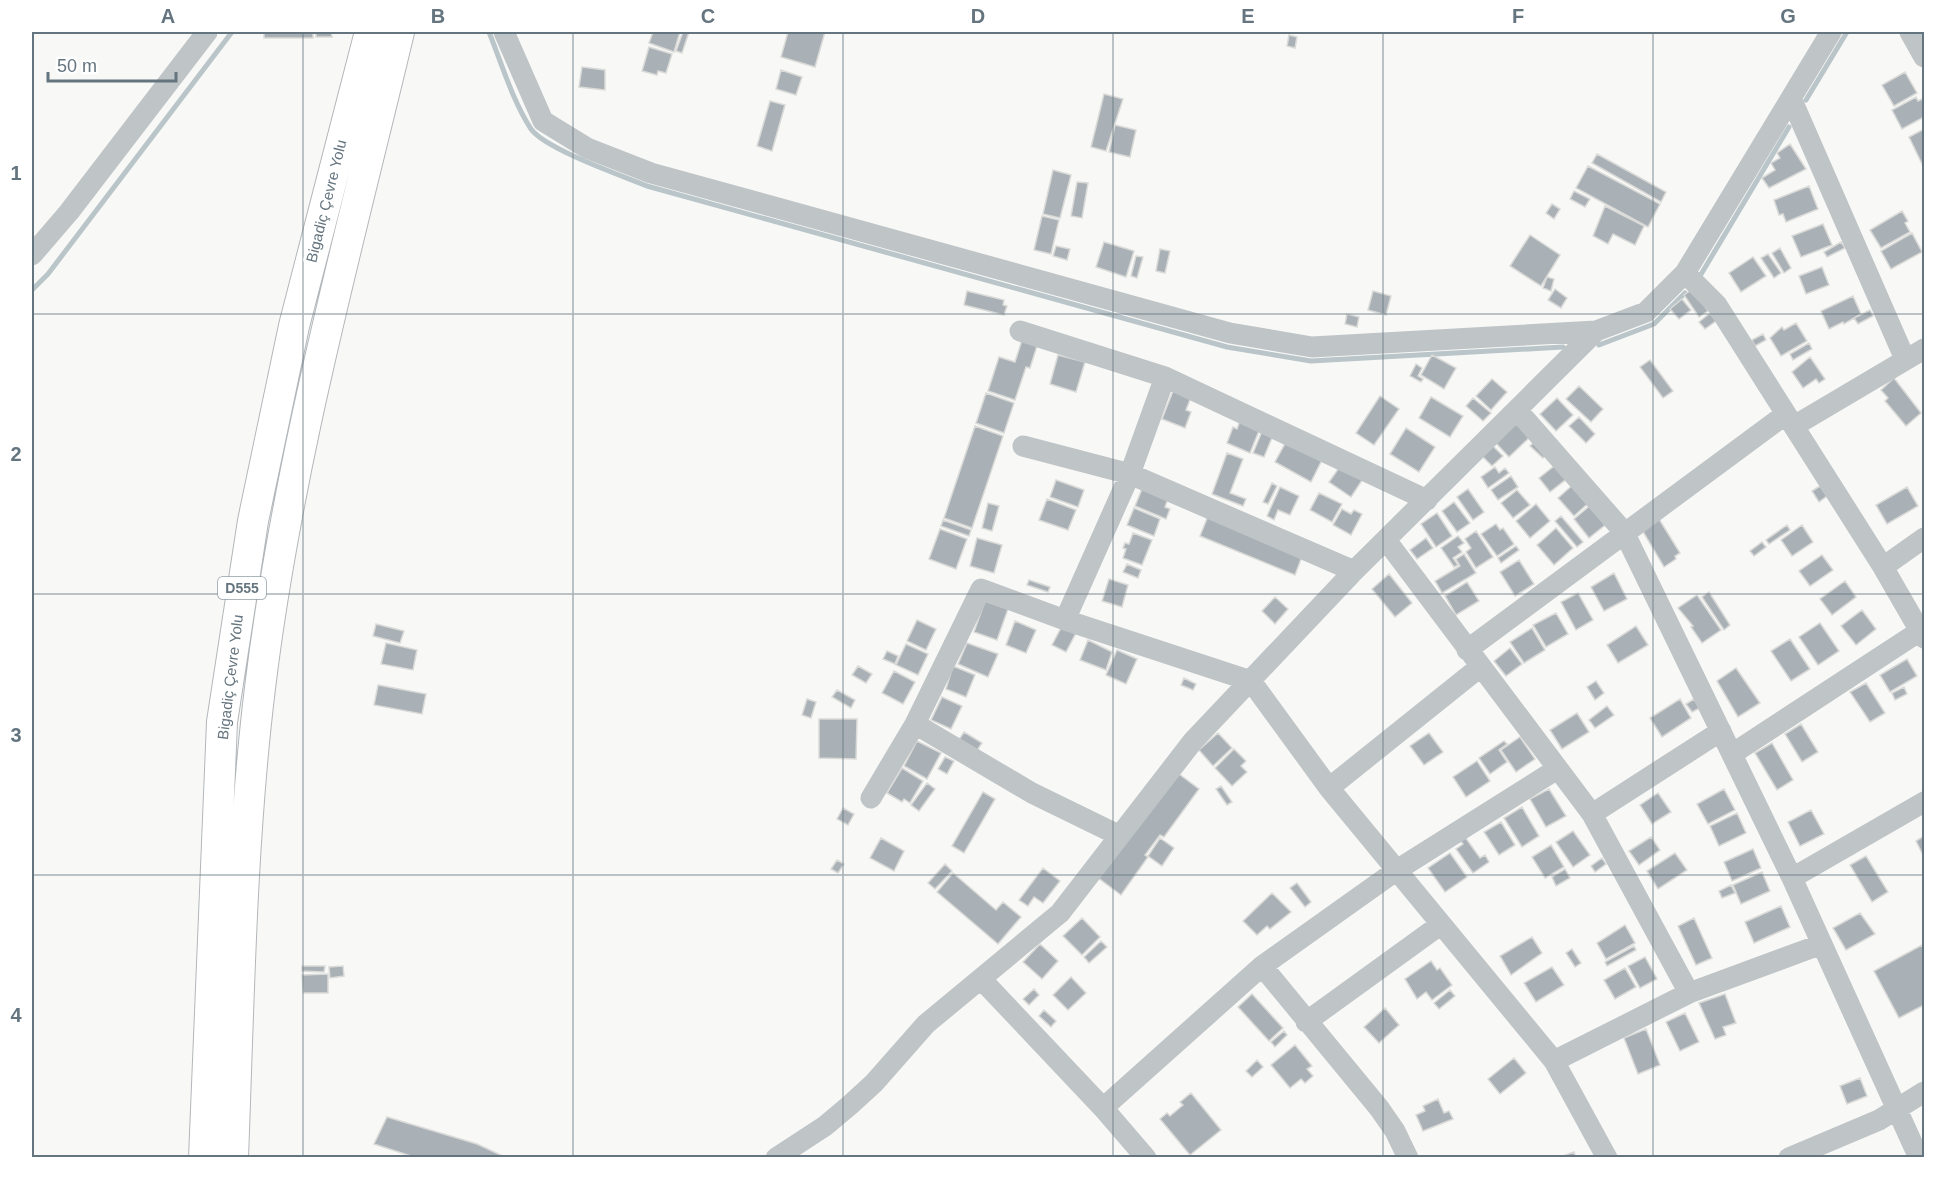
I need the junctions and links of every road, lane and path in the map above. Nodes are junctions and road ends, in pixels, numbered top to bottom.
1 (207, 32) edge
2 (370, 32) edge
3 (399, 32) edge
4 (504, 32) edge
5 (1831, 32) edge
6 (1910, 32) edge
7 (1924, 57) edge
8 (1791, 98) junction
9 (32, 255) edge
10 (1685, 273) junction
11 (1020, 331) dead end
12 (1596, 331) junction
13 (1924, 349) edge
14 (1905, 359) junction
15 (1165, 377) junction
16 (1517, 410) junction
17 (1790, 420) junction
18 (1023, 446) dead end
19 (1130, 474) junction
20 (1426, 500) junction
21 (1624, 532) junction
22 (1924, 538) edge
23 (1386, 540) junction
24 (1883, 567) junction
25 (1354, 571) junction
26 (1065, 620) junction
27 (1922, 634) edge
28 (1473, 658) junction
29 (1251, 681) junction
30 (915, 724) junction
31 (1721, 731) junction
32 (1732, 754) junction
33 (1557, 769) junction
34 (1329, 788) junction
35 (871, 798) dead end
36 (1924, 802) edge
37 (1592, 814) junction
38 (1118, 835) junction
39 (1397, 870) junction
40 (1792, 878) junction
41 (1440, 925) junction
42 (1822, 944) junction
43 (1262, 966) junction
44 (982, 980) junction
45 (1689, 993) junction
46 (1306, 1022) junction
47 (1554, 1061) junction
48 (1924, 1092) edge
49 (1103, 1108) junction
50 (1897, 1111) junction
51 (204, 1158) edge
52 (233, 1158) edge
53 (776, 1158) edge
54 (1146, 1158) edge
55 (1408, 1158) edge
56 (1607, 1158) edge
57 (1790, 1158) edge
58 (1919, 1158) edge

1 - 9 street
2 - 51 highway, Bigadiç Çevre Yolu / D555
3 - 52 highway, Bigadiç Çevre Yolu / D555
4 - 12 street
5 - 8 street
6 - 7 street
8 - 10 street
8 - 14 street
10 - 12 street
10 - 17 street
11 - 15 street
12 - 16 street
13 - 14 street
14 - 17 street
15 - 19 street
15 - 20 street
16 - 20 street
16 - 21 street
17 - 21 street
17 - 24 street
18 - 19 street
19 - 25 street
19 - 26 street
20 - 23 street
21 - 28 street
21 - 31 street
22 - 24 street
23 - 25 street
23 - 28 street
24 - 27 street
25 - 29 street
26 - 29 street
26 - 30 street
27 - 32 street
28 - 33 street
28 - 34 street
29 - 34 street
29 - 38 street
30 - 35 street
30 - 38 street
31 - 32 street
31 - 37 street
32 - 40 street
33 - 37 street
33 - 39 street
34 - 39 street
36 - 40 street
37 - 45 street
38 - 44 street
39 - 41 street
39 - 43 street
40 - 42 street
41 - 46 street
41 - 47 street
42 - 45 street
42 - 50 street
43 - 46 street
43 - 49 street
44 - 49 street
44 - 53 street
45 - 47 street
46 - 55 street
47 - 56 street
48 - 50 street
49 - 54 street
50 - 57 street
50 - 58 street

